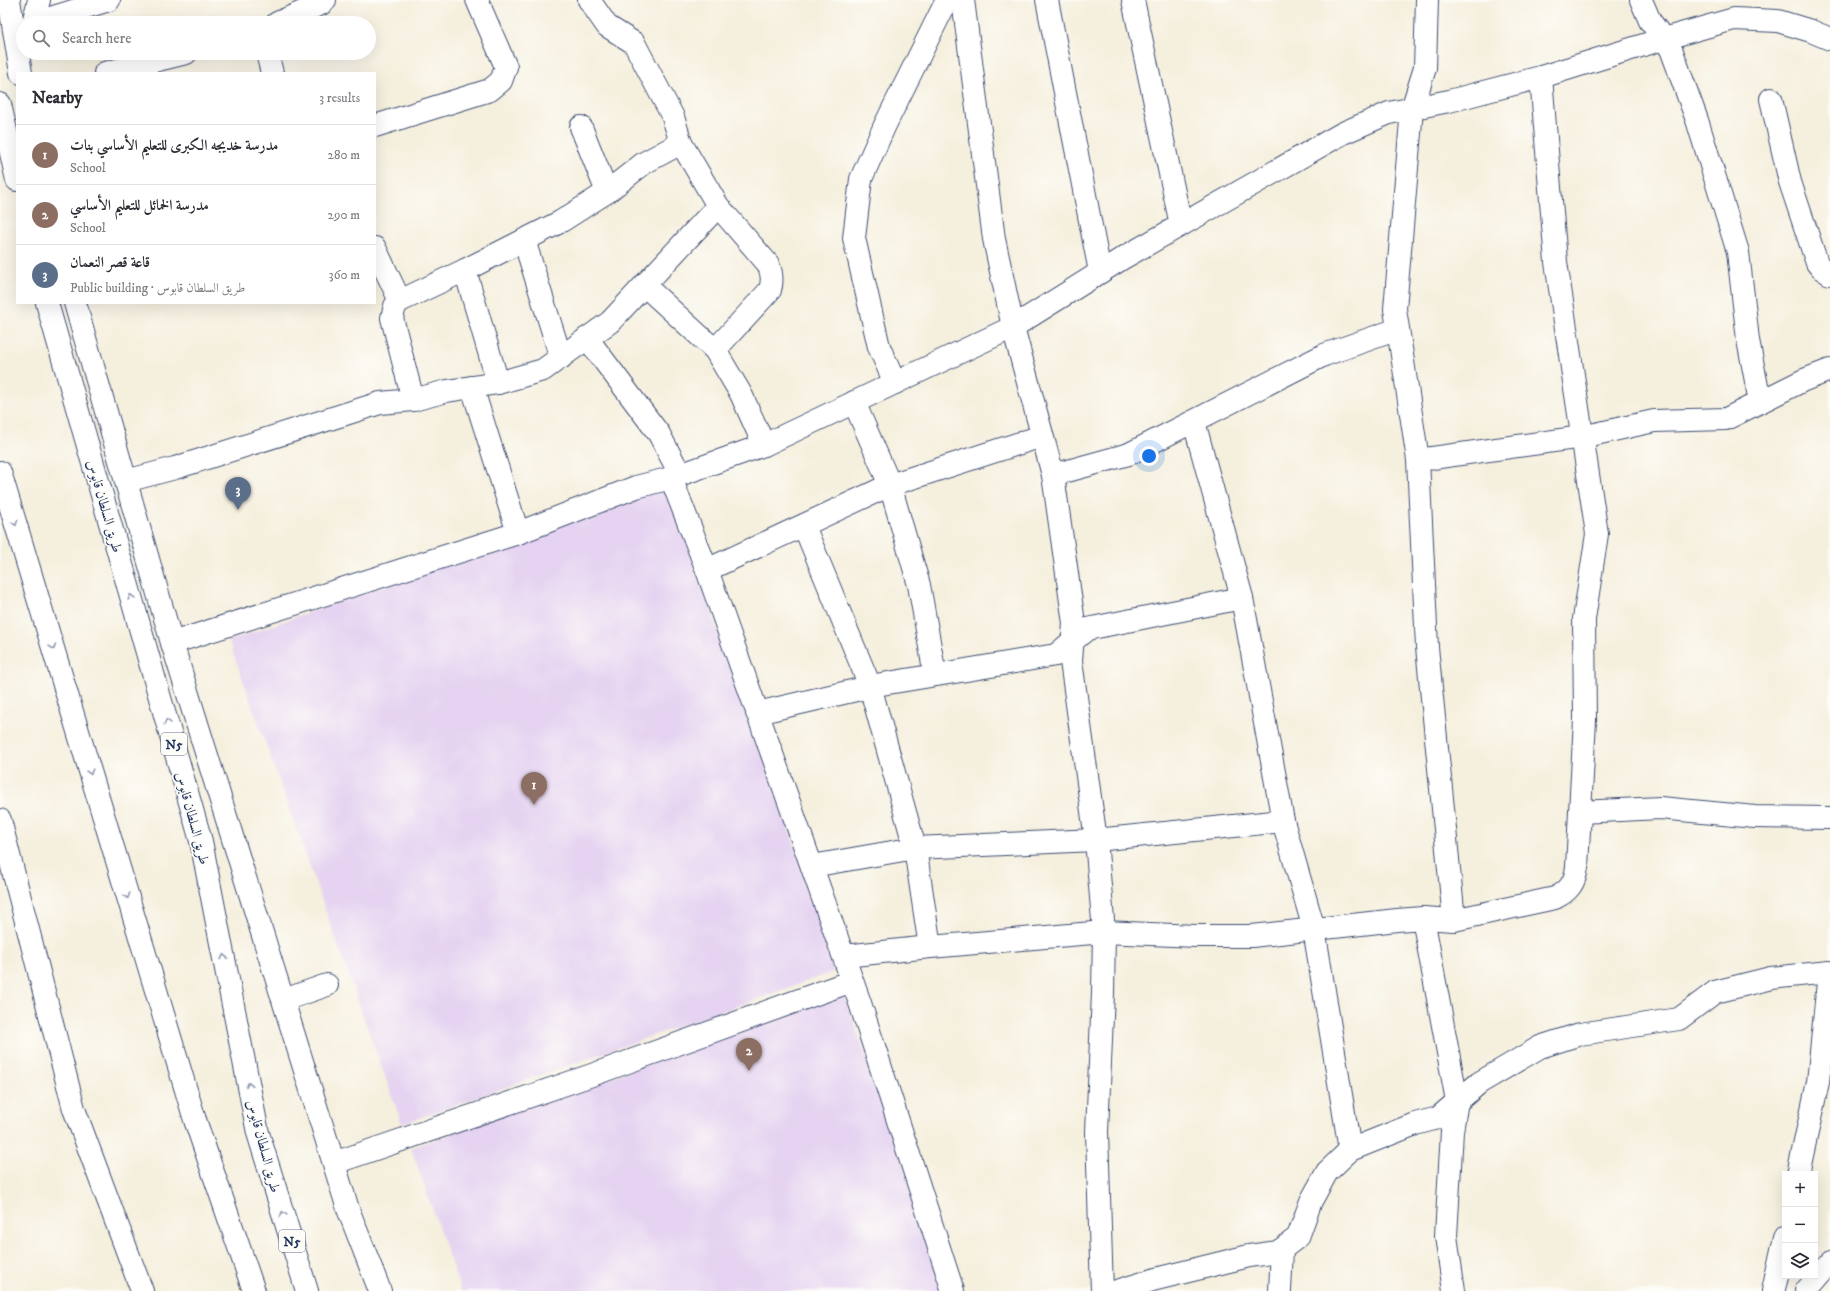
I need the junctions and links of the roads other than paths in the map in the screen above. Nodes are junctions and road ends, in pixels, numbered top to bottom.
1 (9, 0) edge
2 (39, 0) edge
3 (109, 0) edge
4 (325, 0) edge
5 (477, 0) edge
6 (589, 0) edge
7 (947, 0) edge
8 (963, 0) edge
9 (1047, 0) edge
10 (1133, 0) edge
11 (1427, 0) edge
12 (1641, 0) edge
13 (20, 16) edge
14 (31, 16) edge
15 (59, 16) edge
16 (293, 16) edge
17 (1664, 39) junction
18 (1830, 39) edge
19 (22, 60) edge
20 (158, 60) edge
21 (269, 60) edge
22 (21, 72) edge
23 (109, 72) edge
24 (272, 72) edge
25 (1541, 77) junction
26 (1771, 99) dead end
27 (0, 104) edge
28 (1412, 109) junction
29 (376, 126) edge
30 (581, 127) dead end
31 (681, 143) junction
32 (16, 176) edge
33 (607, 192) junction
34 (718, 206) junction
35 (1181, 225) junction
36 (524, 240) junction
37 (376, 250) edge
38 (465, 270) junction
39 (1100, 272) junction
40 (1830, 274) edge
41 (644, 285) junction
42 (400, 301) junction
43 (47, 304) edge
44 (75, 304) edge
45 (1013, 327) junction
46 (1398, 329) junction
47 (587, 338) junction
48 (715, 350) junction
49 (561, 358) junction
50 (1830, 370) edge
51 (498, 383) junction
52 (895, 383) junction
53 (472, 387) junction
54 (413, 400) junction
55 (854, 402) junction
56 (1760, 402) junction
57 (1194, 422) junction
58 (1042, 436) junction
59 (1582, 437) junction
60 (764, 445) junction
61 (1418, 460) junction
62 (0, 472) edge
63 (1053, 475) junction
64 (676, 476) junction
65 (126, 481) junction
66 (890, 485) junction
67 (804, 526) junction
68 (518, 533) junction
69 (707, 570) junction
70 (1242, 598) junction
71 (1072, 641) junction
72 (172, 643) junction
73 (935, 676) junction
74 (870, 686) junction
75 (757, 713) junction
76 (1580, 812) junction
77 (1830, 818) edge
78 (0, 820) edge
79 (1283, 821) junction
80 (1096, 840) junction
81 (915, 848) junction
82 (812, 866) junction
83 (1424, 918) junction
84 (1454, 920) junction
85 (1314, 929) junction
86 (1104, 932) junction
87 (930, 947) junction
88 (844, 956) junction
89 (852, 981) junction
90 (327, 985) dead end
91 (284, 1000) junction
92 (1457, 1102) junction
93 (1350, 1150) junction
94 (334, 1163) junction
95 (1799, 1171) edge
96 (1783, 1243) edge
97 (1282, 1249) junction
98 (1830, 1263) edge
99 (142, 1291) edge
100 (254, 1291) edge
101 (307, 1291) edge
102 (380, 1291) edge
103 (953, 1291) edge
104 (1102, 1291) edge
105 (1117, 1291) edge
106 (1280, 1291) edge
107 (1454, 1291) edge
108 (1773, 1291) edge
109 (1806, 1291) edge

1 - 13 main road
2 - 14 main road
3 - 15 main road
4 - 16 main road
5 - 29 main road
6 - 31 main road
7 - 52 main road
8 - 45 main road
9 - 39 main road
10 - 35 main road
11 - 28 main road
12 - 17 main road
17 - 18 main road
17 - 25 main road
17 - 56 main road
19 - 22 main road
20 - 23 main road
21 - 24 main road
25 - 28 main road
25 - 59 main road
26 - 40 main road
27 - 32 main road
28 - 35 main road
28 - 46 main road
30 - 33 main road
31 - 33 main road
31 - 34 main road
33 - 36 main road
34 - 41 main road
34 - 48 main road
35 - 39 main road
36 - 38 main road
36 - 49 main road
37 - 42 main road
38 - 42 main road
38 - 51 main road
39 - 45 main road
41 - 47 main road
41 - 48 main road
42 - 54 main road
101 -> 43 main road, طريق السلطان قابوس / N5
44 - 65 main road
45 - 52 main road
45 - 58 main road
46 - 57 main road
46 - 61 main road
47 - 49 main road
47 - 64 main road
48 - 60 main road
49 - 51 main road
50 - 56 main road
51 - 53 main road
52 - 55 main road
53 - 54 main road
53 - 68 main road
54 - 65 main road
55 - 60 main road
55 - 66 main road
56 - 59 main road
57 - 63 main road
57 - 70 main road
58 - 63 main road
58 - 66 main road
59 - 61 main road
59 - 76 main road
60 - 64 main road
61 - 84 main road
62 -> 100 main road
63 - 71 main road
64 - 68 main road
64 - 69 main road
65 - 72 main road
66 - 67 main road
66 - 73 main road
67 - 69 main road
67 - 74 main road
68 - 72 main road
69 - 75 main road
70 - 71 main road
70 - 79 main road
71 - 73 main road
71 - 80 main road
72 - 91 main road
73 - 74 main road
74 - 75 main road
74 - 81 main road
75 - 82 main road
76 - 77 main road
76 - 84 main road
78 - 99 main road
79 - 80 main road
79 - 85 main road
80 - 81 main road
80 - 86 main road
81 - 82 main road
81 - 87 main road
82 - 88 main road
83 - 84 main road
83 - 85 main road
83 - 92 main road
85 - 86 main road
85 - 93 main road
86 - 87 main road
86 - 104 main road
87 - 88 main road
88 - 89 main road
89 - 94 main road
89 - 103 main road
90 - 91 main road
91 - 94 main road
92 - 93 main road
92 - 95 main road
92 - 107 main road
93 - 97 main road
94 - 102 main road
96 - 108 main road
97 - 105 main road
97 - 106 main road
98 - 109 main road

